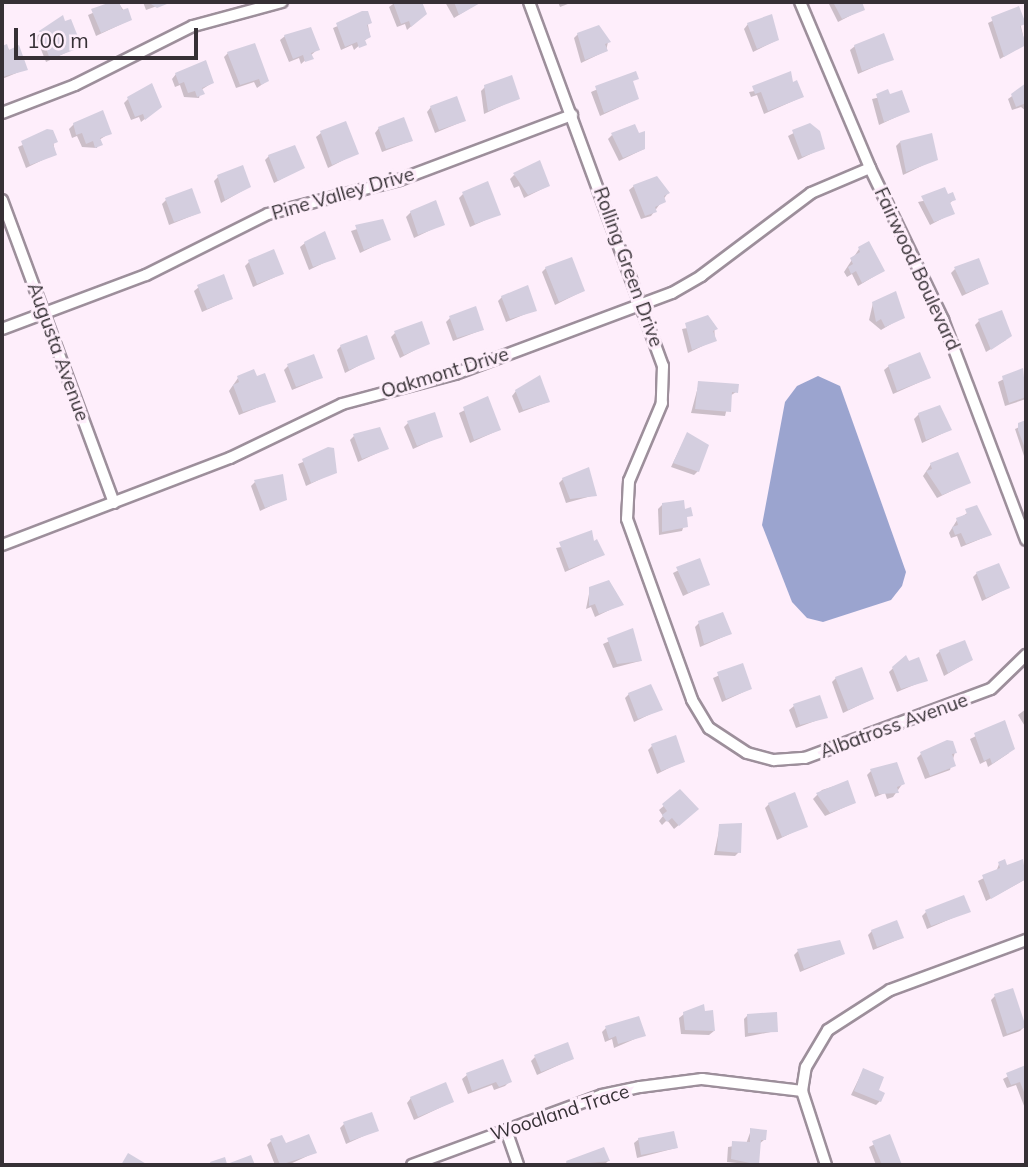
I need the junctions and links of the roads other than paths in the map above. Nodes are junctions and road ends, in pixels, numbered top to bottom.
1 (282, 2) edge
2 (529, 2) edge
3 (800, 2) edge
4 (2, 113) edge
5 (572, 115) junction
6 (870, 168) junction
7 (2, 200) edge
8 (642, 304) junction
9 (43, 314) junction
10 (2, 330) edge
11 (114, 503) junction
12 (1026, 540) edge
13 (2, 545) edge
14 (1026, 655) edge
15 (747, 753) joint
16 (1026, 940) edge
17 (802, 1091) junction
18 (506, 1130) junction
19 (412, 1165) edge
20 (519, 1165) edge
21 (825, 1165) edge

1 - 4 street
2 - 5 street, Rolling Green Drive
3 - 6 street, Fairwood Boulevard
5 - 8 street, Rolling Green Drive
5 - 9 street, Pine Valley Drive
6 - 8 street, Oakmont Drive
6 - 12 street, Fairwood Boulevard
7 - 9 street, Augusta Avenue
8 - 11 street, Oakmont Drive
8 - 15 street, Rolling Green Drive
9 - 10 street, Pine Valley Drive
9 - 11 street, Augusta Avenue
11 - 13 street, Oakmont Drive
14 - 15 street, Albatross Avenue
16 - 17 street
17 - 18 street, Woodland Trace
17 - 21 street
18 - 19 street, Woodland Trace
18 - 20 street

